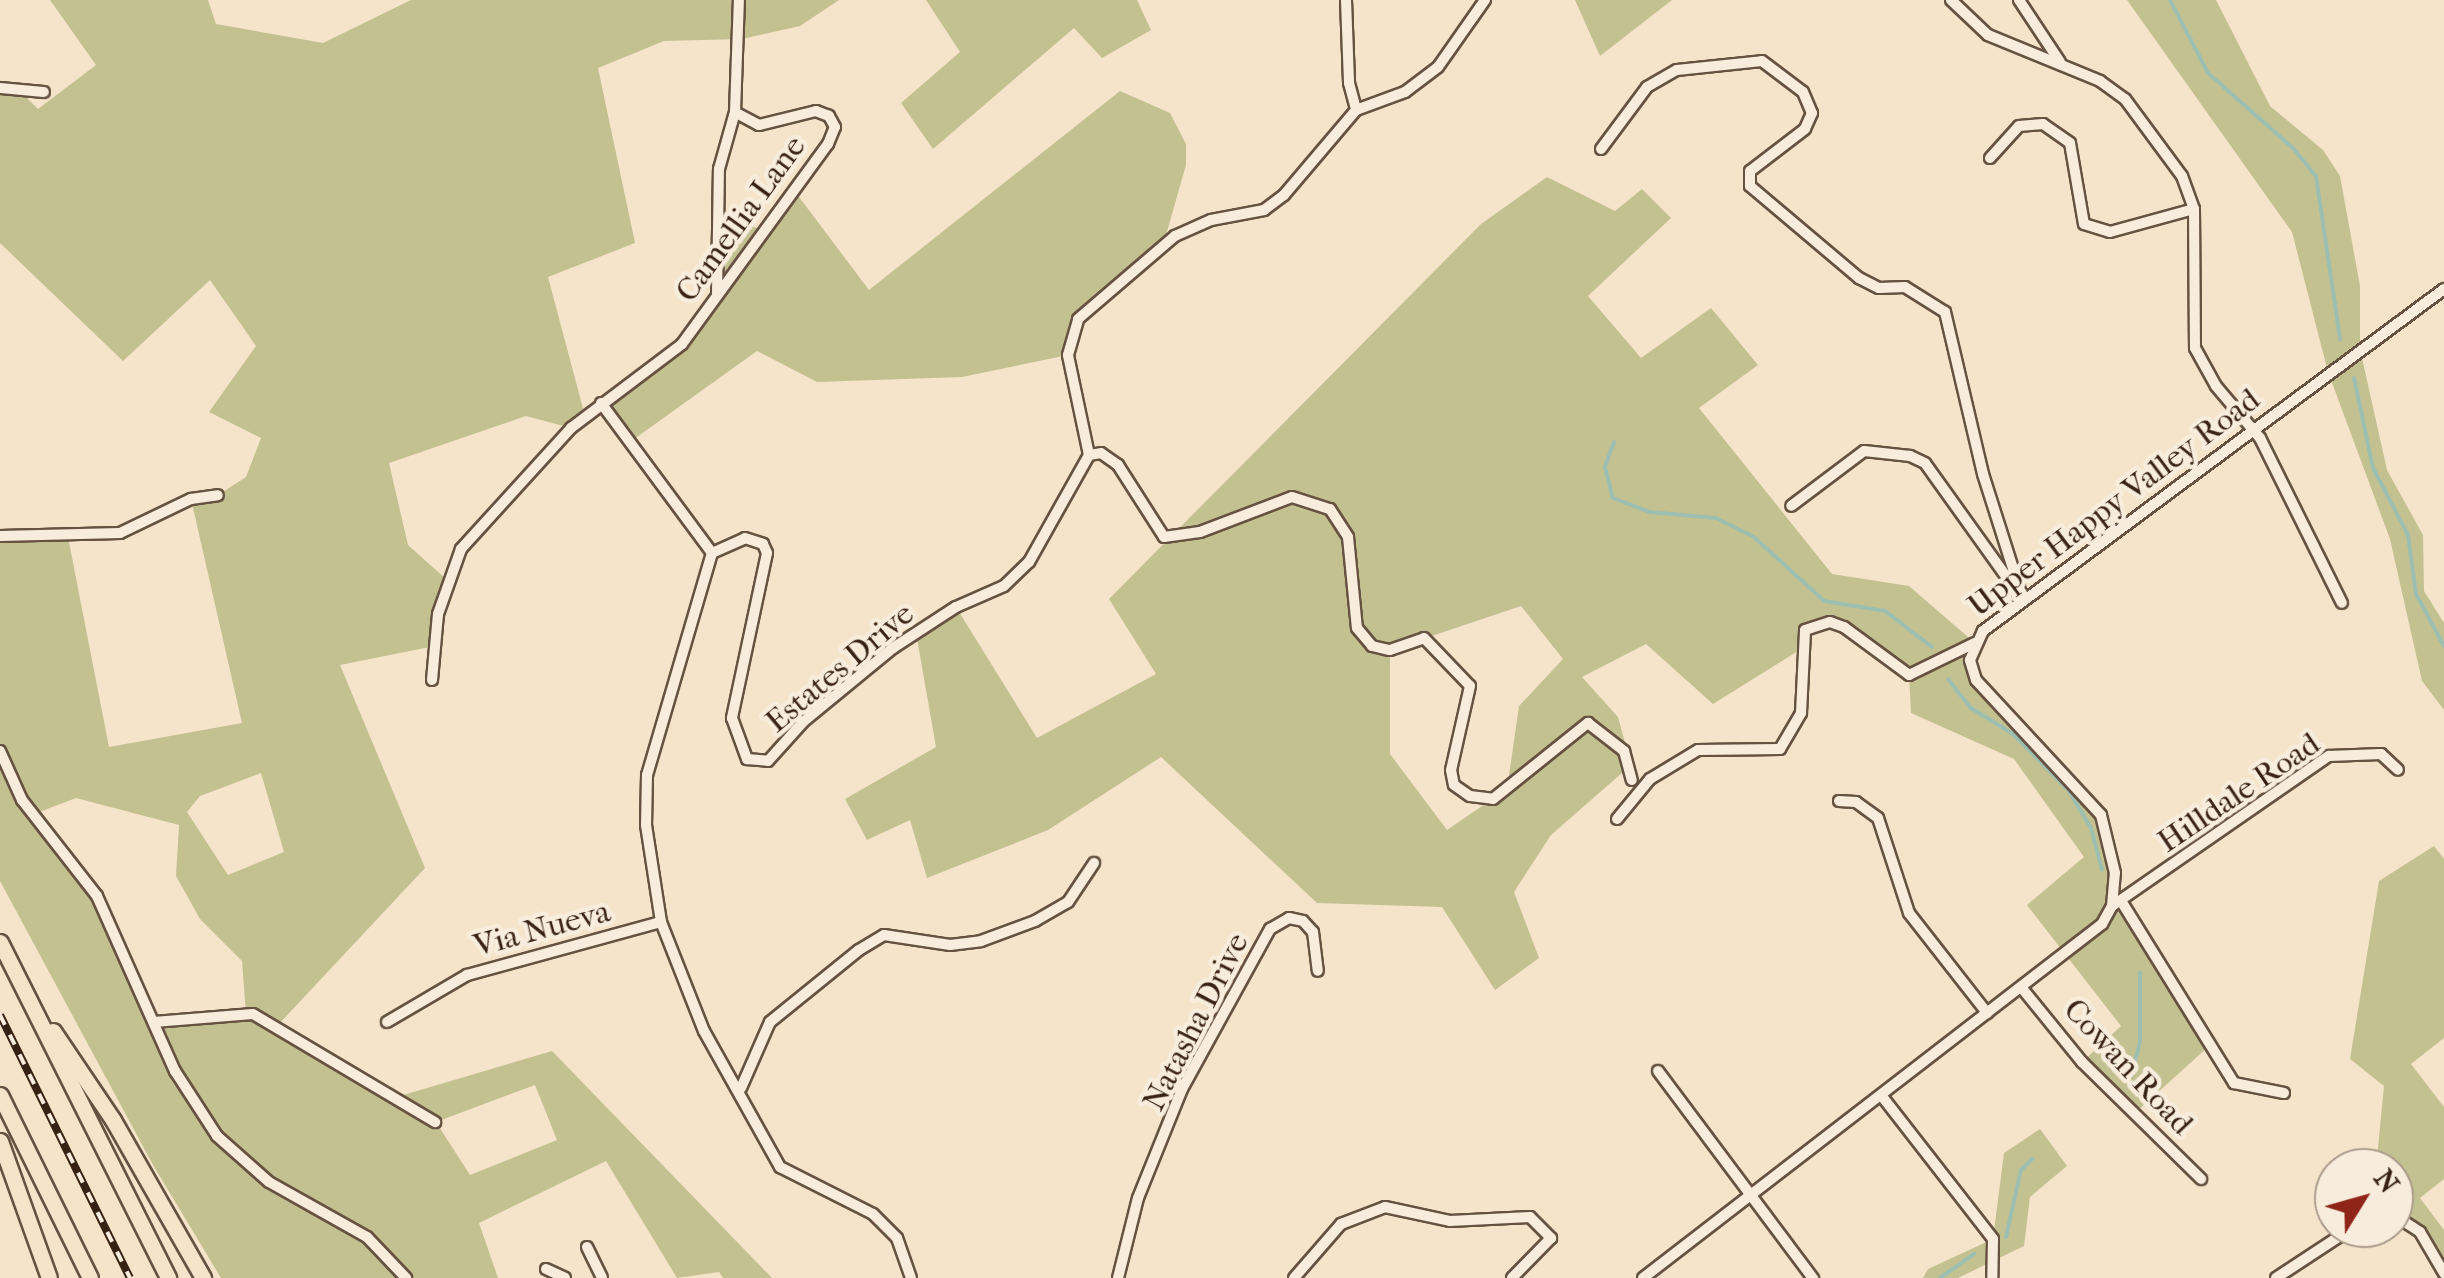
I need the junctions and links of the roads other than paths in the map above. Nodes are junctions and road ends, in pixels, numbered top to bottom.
1 (739, 0) edge
2 (1346, 0) edge
3 (1485, 0) edge
4 (1951, 0) edge
5 (2019, 0) edge
6 (2064, 66) junction
7 (0, 88) edge
8 (44, 92) dead end
9 (1356, 110) junction
10 (735, 112) junction
11 (1601, 149) dead end
12 (1990, 158) dead end
13 (2194, 209) junction
14 (2444, 289) edge
15 (717, 294) junction
16 (601, 403) junction
17 (2252, 427) junction
18 (1089, 455) junction
19 (218, 495) dead end
20 (1791, 506) dead end
21 (0, 536) edge
22 (712, 554) junction
23 (2024, 600) junction
24 (2342, 603) dead end
25 (1974, 643) junction
26 (432, 680) dead end
27 (0, 751) edge
28 (2398, 770) dead end
29 (1632, 780) dead end
30 (1839, 801) dead end
31 (1617, 819) dead end
32 (1094, 862) dead end
33 (2118, 905) junction
34 (661, 922) junction
35 (0, 942) edge
36 (1318, 971) dead end
37 (2021, 987) junction
38 (30, 1000) junction
39 (1988, 1014) junction
40 (154, 1022) junction
41 (387, 1022) dead end
42 (1658, 1071) dead end
43 (742, 1088) junction
44 (2284, 1093) dead end
45 (0, 1095) edge
46 (1881, 1095) junction
47 (435, 1122) dead end
48 (0, 1140) edge
49 (2201, 1179) dead end
50 (1751, 1195) junction
51 (2414, 1228) edge
52 (588, 1247) dead end
53 (2322, 1248) edge
54 (546, 1269) dead end
55 (2444, 1273) edge
56 (49, 1278) edge
57 (90, 1278) edge
58 (168, 1278) edge
59 (202, 1278) edge
60 (406, 1278) edge
61 (564, 1278) edge
62 (602, 1278) edge
63 (911, 1278) edge
64 (1118, 1278) edge
65 (1294, 1278) edge
66 (1512, 1278) edge
67 (1644, 1278) edge
68 (1813, 1278) edge
69 (1992, 1278) edge
70 (2276, 1278) edge

1 - 10 street, Camellia Lane
2 - 9 street
3 - 9 street
4 - 6 street
5 - 6 street
6 - 13 street
7 - 8 street
9 - 18 street
10 - 15 street
10 - 15 street, Camellia Lane
11 - 23 street
12 - 13 street
13 - 17 street
14 - 17 street, Upper Happy Valley Road
15 - 16 street, Camellia Lane
16 - 22 street
16 - 26 street, Camellia Lane
17 - 23 street, Upper Happy Valley Road
17 - 24 street
18 - 22 street, Estates Drive
18 - 29 street
19 - 21 street
20 - 23 street
22 - 34 street
23 - 25 street, Upper Happy Valley Road
25 - 31 street
25 - 33 street, Upper Happy Valley Road
27 - 40 street
28 - 33 street, Hilldale Road
30 - 39 street
32 - 43 street
33 - 37 street
33 - 44 street, Cowan Road
34 - 41 street, Via Nueva
34 - 43 street
35 - 38 highway
36 - 64 street, Natasha Drive
37 - 39 street
37 - 49 street, Cowan Road
38 - 58 highway
38 - 59 highway
39 - 46 street
40 - 47 street
40 - 60 street
42 - 50 street
43 - 63 street
45 - 57 highway
46 - 50 street
46 - 69 street
48 - 56 highway
50 - 67 street
50 - 68 street
51 - 55 street
52 - 62 street
53 - 70 street
54 - 61 street
65 - 66 street

